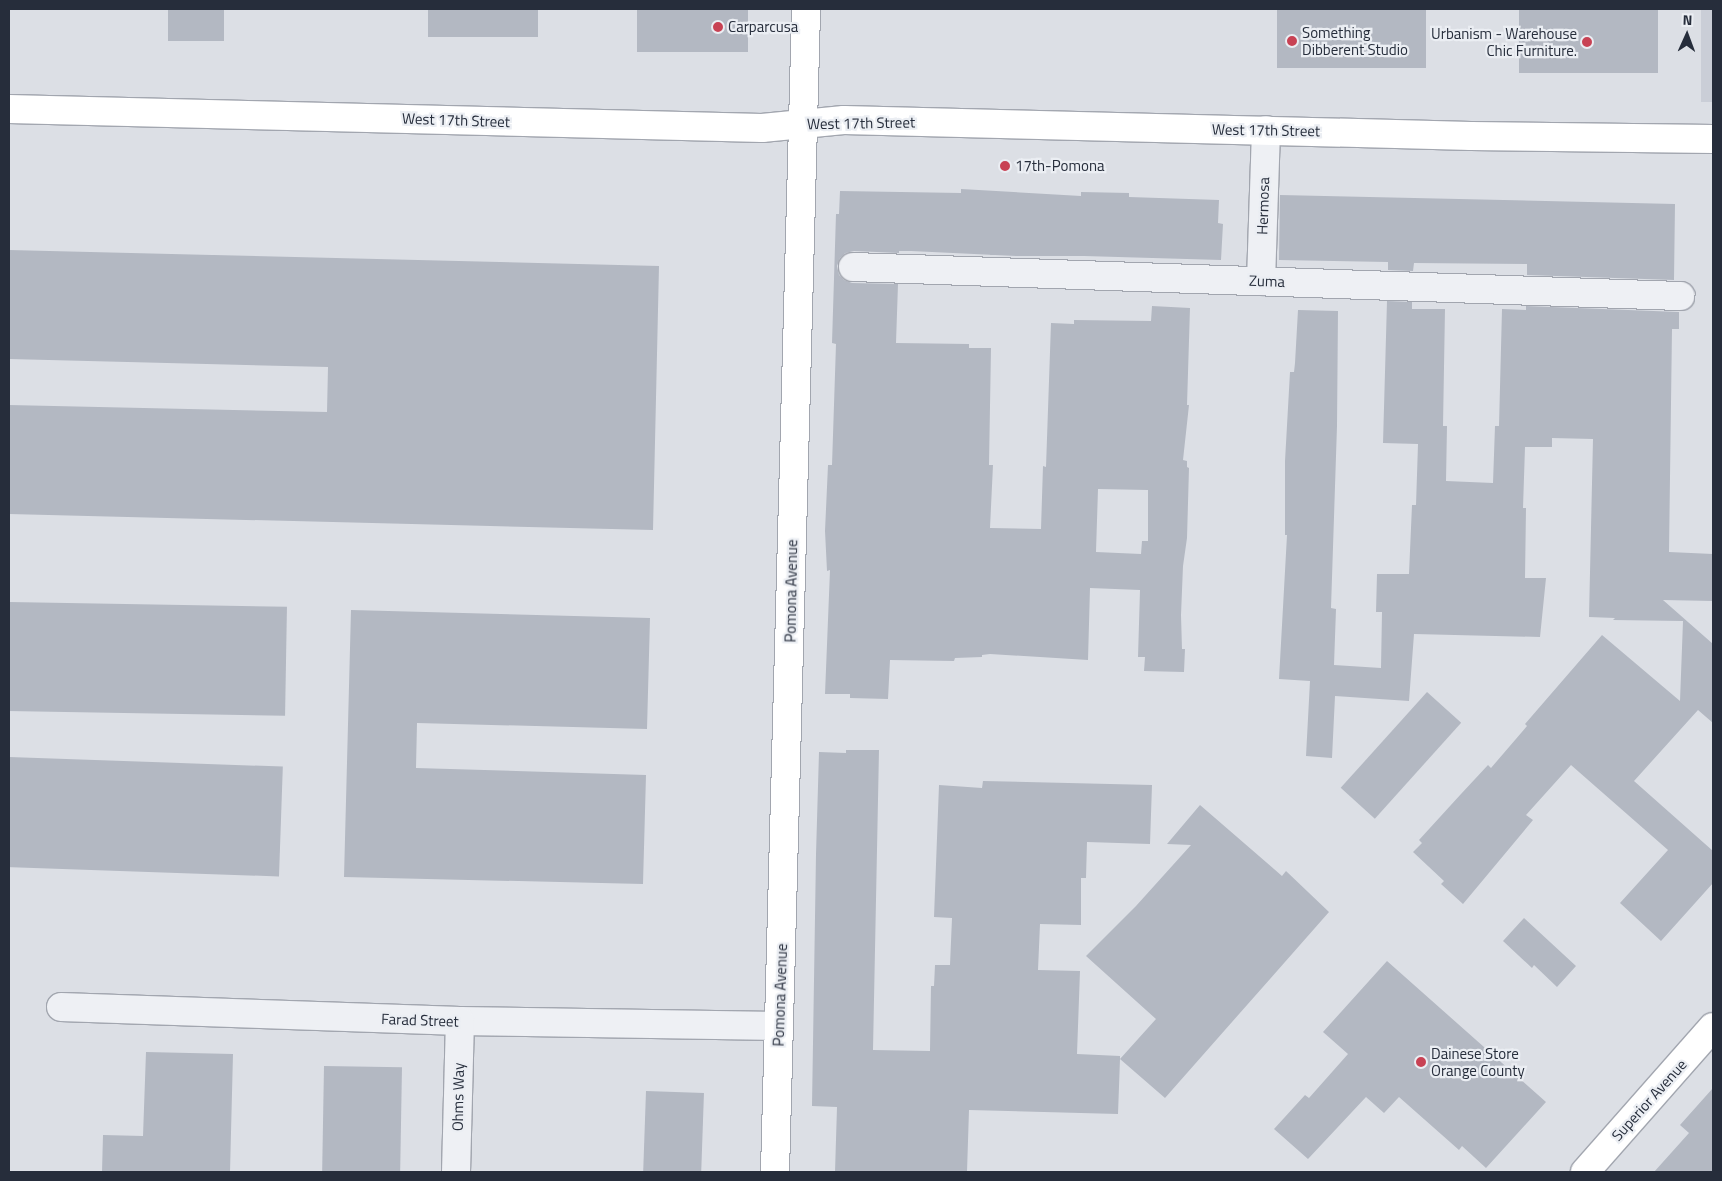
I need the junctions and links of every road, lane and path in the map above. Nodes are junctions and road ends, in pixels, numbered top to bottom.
1 (806, 9) edge
2 (9, 109) edge
3 (803, 123) junction
4 (1266, 130) junction
5 (1713, 139) edge
6 (853, 267) dead end
7 (1261, 281) junction
8 (1680, 296) dead end
9 (61, 1007) dead end
10 (460, 1021) junction
11 (780, 1026) junction
12 (1713, 1027) edge
13 (456, 1172) edge
14 (775, 1172) edge
15 (1585, 1172) edge

1 - 3 street, Pomona Avenue
2 - 3 street, West 17th Street
3 - 4 street, West 17th Street
3 - 11 street, Pomona Avenue
4 - 5 street, West 17th Street
4 - 7 street, Hermosa
6 - 7 street, Zuma
7 - 8 street, Zuma
9 - 10 street, Farad Street
10 - 11 street, Farad Street
10 - 13 street, Ohms Way
11 - 14 street, Pomona Avenue
12 - 15 street, Superior Avenue

